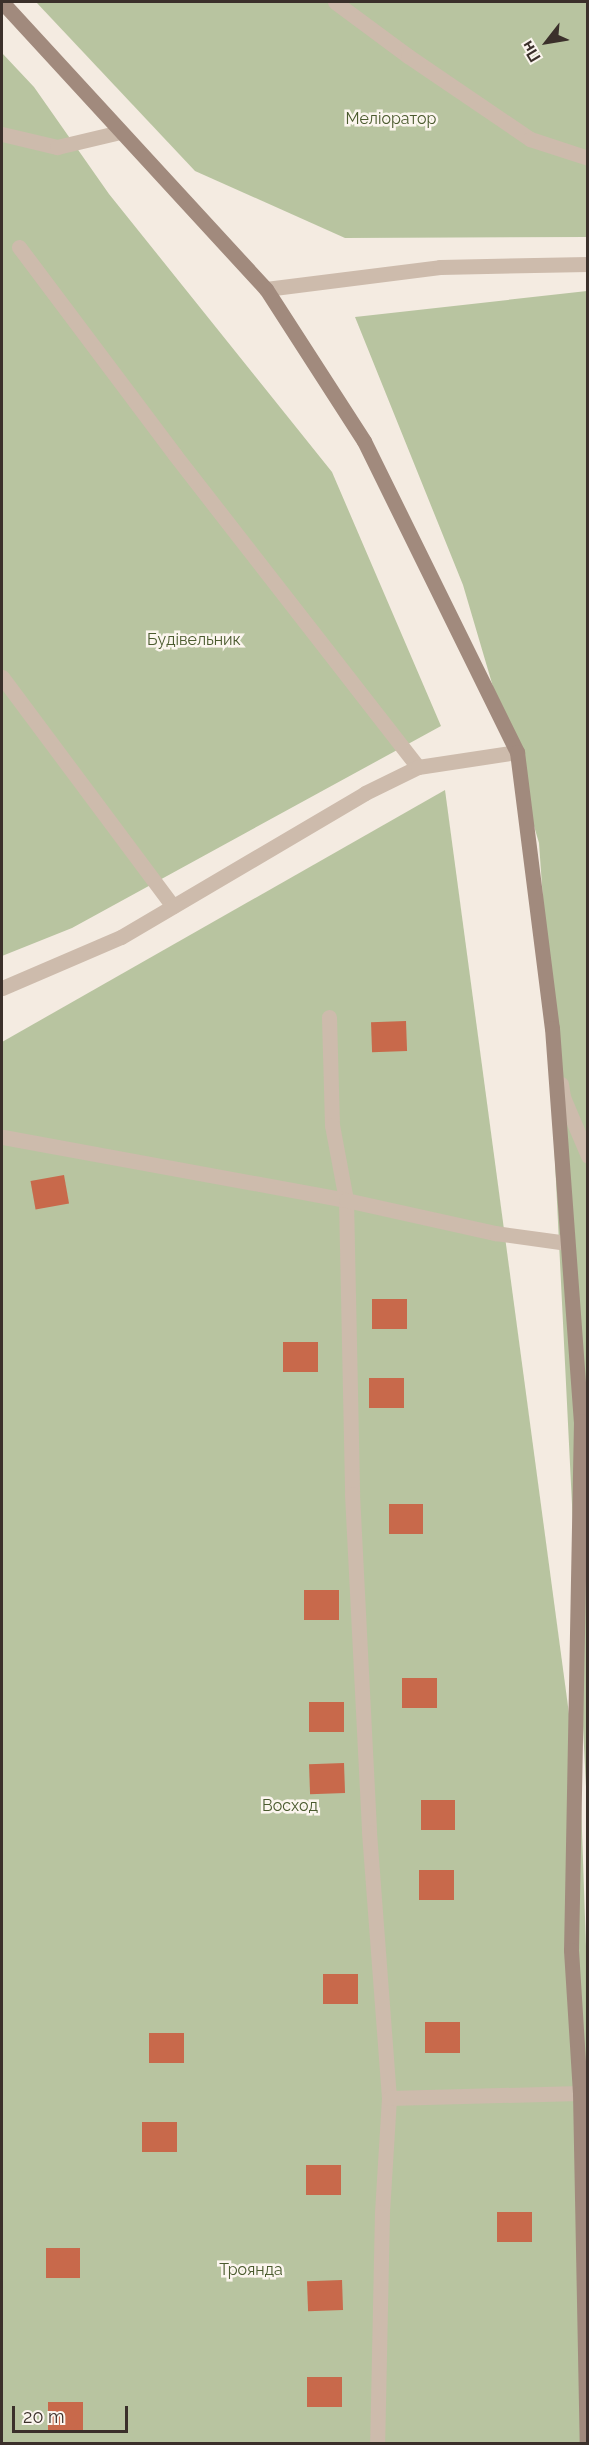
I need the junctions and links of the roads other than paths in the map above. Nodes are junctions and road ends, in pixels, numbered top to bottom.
1 (2, 2) edge
2 (335, 2) edge
3 (120, 132) junction
4 (2, 134) edge
5 (588, 158) edge
6 (19, 247) dead end
7 (588, 264) edge
8 (266, 289) junction
9 (2, 677) edge
10 (517, 752) junction
11 (418, 767) junction
12 (173, 906) junction
13 (2, 988) edge
14 (328, 1017) dead end
15 (552, 1028) junction
16 (3, 1137) dead end
17 (588, 1156) edge
18 (346, 1200) junction
19 (567, 1243) junction
20 (580, 2093) junction
21 (389, 2098) junction
22 (377, 2444) edge
23 (587, 2444) edge

1 - 3 street
2 - 5 street
3 - 4 street
3 - 8 street
6 - 11 street
7 - 8 street
8 - 10 street
9 - 12 street
10 - 11 street
10 - 15 street
11 - 12 street
12 - 13 street
14 - 18 street
15 - 17 street
15 - 19 street
16 - 18 street
18 - 19 street
18 - 21 street
19 - 20 street
20 - 21 street
20 - 23 street
21 - 22 street

